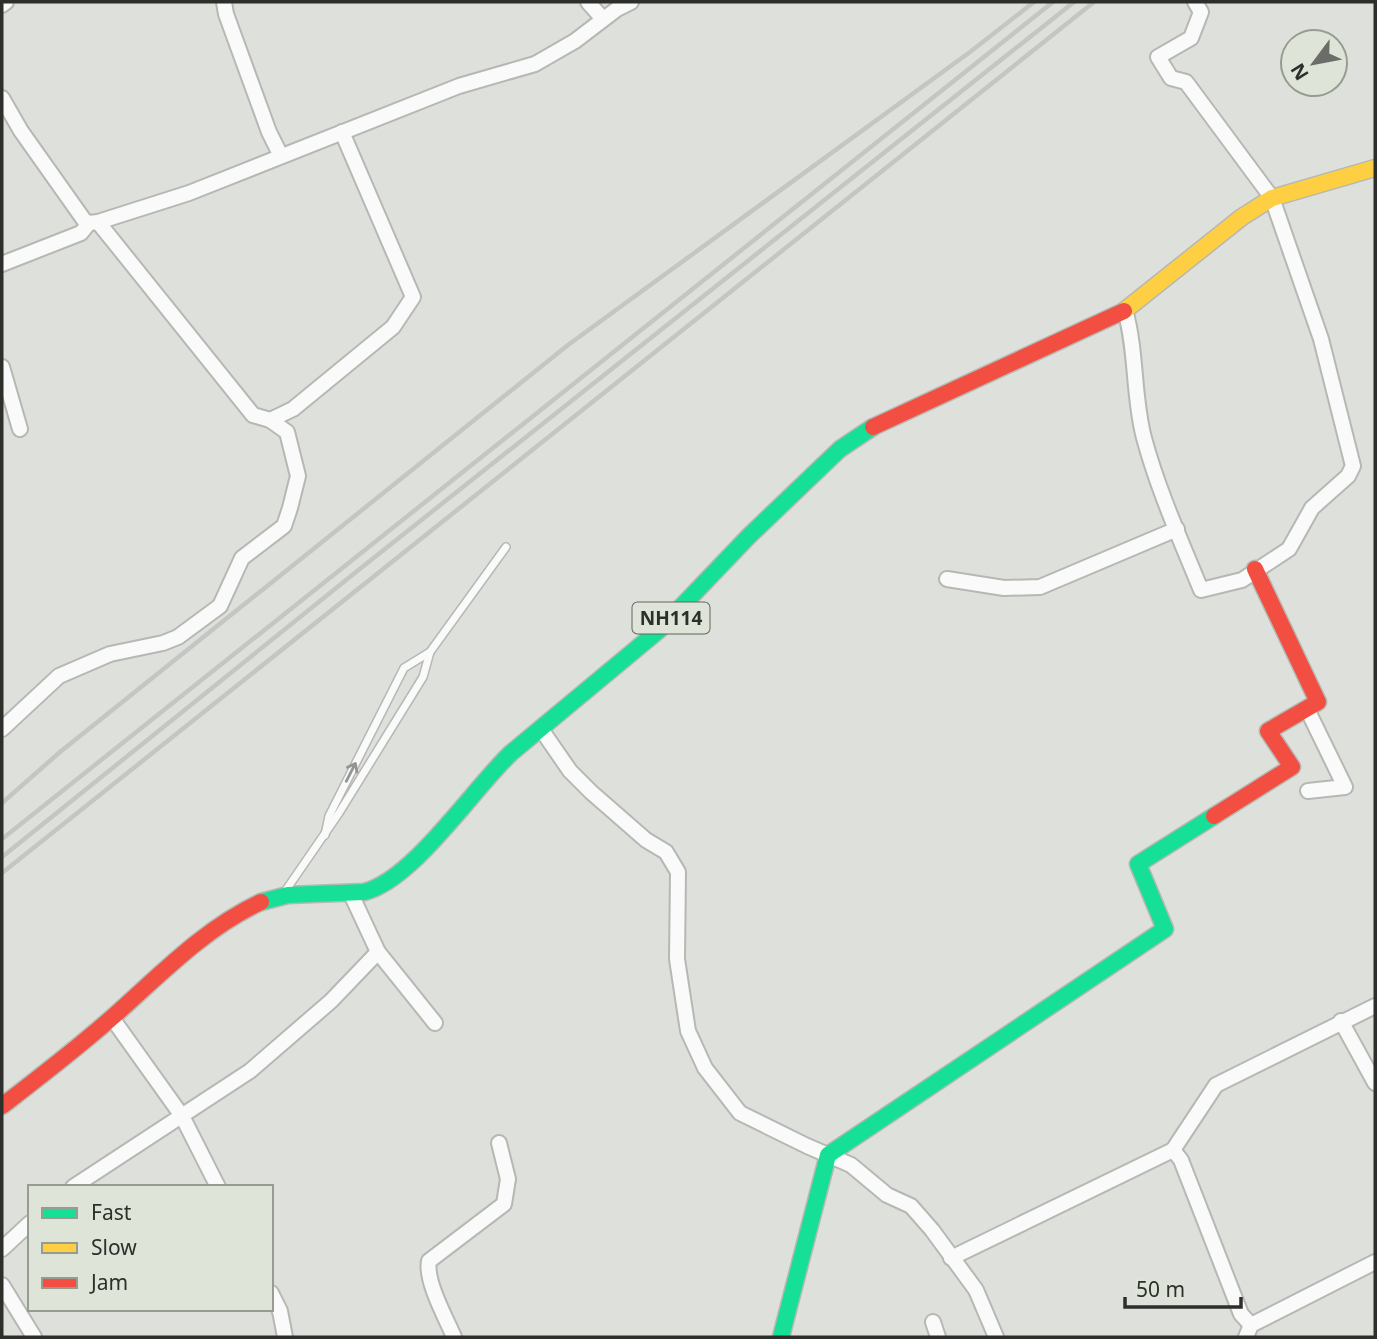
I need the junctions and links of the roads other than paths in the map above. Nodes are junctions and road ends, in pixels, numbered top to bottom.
1 (6, 2) edge
2 (588, 2) edge
3 (631, 2) edge
4 (1195, 2) edge
5 (228, 3) edge
6 (2, 5) edge
7 (603, 19) junction
8 (2, 98) edge
9 (342, 132) junction
10 (281, 156) junction
11 (1375, 168) edge
12 (1272, 198) junction
13 (94, 222) junction
14 (2, 264) edge
15 (1125, 310) junction
16 (2, 367) edge
17 (270, 420) junction
18 (20, 429) dead end
19 (1177, 530) junction
20 (506, 547) dead end
21 (1255, 570) junction
22 (947, 579) dead end
23 (430, 652) junction
24 (1307, 709) junction
25 (2, 729) edge
26 (541, 729) junction
27 (1308, 791) dead end
28 (325, 835) junction
29 (351, 894) junction
30 (282, 895) junction
31 (378, 952) junction
32 (1375, 1006) edge
33 (112, 1018) junction
34 (1341, 1021) junction
35 (435, 1023) dead end
36 (1375, 1083) edge
37 (2, 1106) edge
38 (182, 1116) junction
39 (499, 1143) dead end
40 (1173, 1150) junction
41 (828, 1155) junction
42 (76, 1185) edge
43 (217, 1185) edge
44 (28, 1225) edge
45 (2, 1249) edge
46 (951, 1258) junction
47 (1375, 1262) edge
48 (2, 1285) edge
49 (273, 1297) edge
50 (933, 1322) dead end
51 (1249, 1331) edge
52 (34, 1337) edge
53 (285, 1337) edge
54 (454, 1337) edge
55 (781, 1337) edge
56 (938, 1337) edge
57 (996, 1337) edge

1 - 6 street
2 - 7 street
3 - 7 street
4 - 12 street
5 - 10 street
7 - 9 street
8 - 13 street
9 - 10 street
9 - 17 street
10 - 13 street
11 - 12 main road, NH114
12 - 15 main road, NH114
12 - 21 street
13 - 14 street
13 - 17 street
15 - 19 street
15 - 26 main road, NH114
16 - 18 street
17 - 25 street
19 - 21 street
19 - 22 street
20 - 23 lane
21 - 24 main road
23 - 28 lane
28 -> 23 lane
24 - 27 street
24 - 41 main road
26 - 29 main road, NH114
26 - 41 street
28 - 30 lane
29 - 30 main road, NH114
29 - 31 street
30 - 33 main road, NH114
31 - 35 street
31 - 38 street
32 - 34 street
33 - 37 main road, NH114
33 - 38 street
34 - 36 street
34 - 40 street
38 - 42 street
38 - 43 street
39 - 54 street
40 - 46 street
40 - 51 street
41 - 46 street
41 - 55 main road
44 - 45 street
46 - 57 street
47 - 51 street
48 - 52 street
49 - 53 street
50 - 56 street

